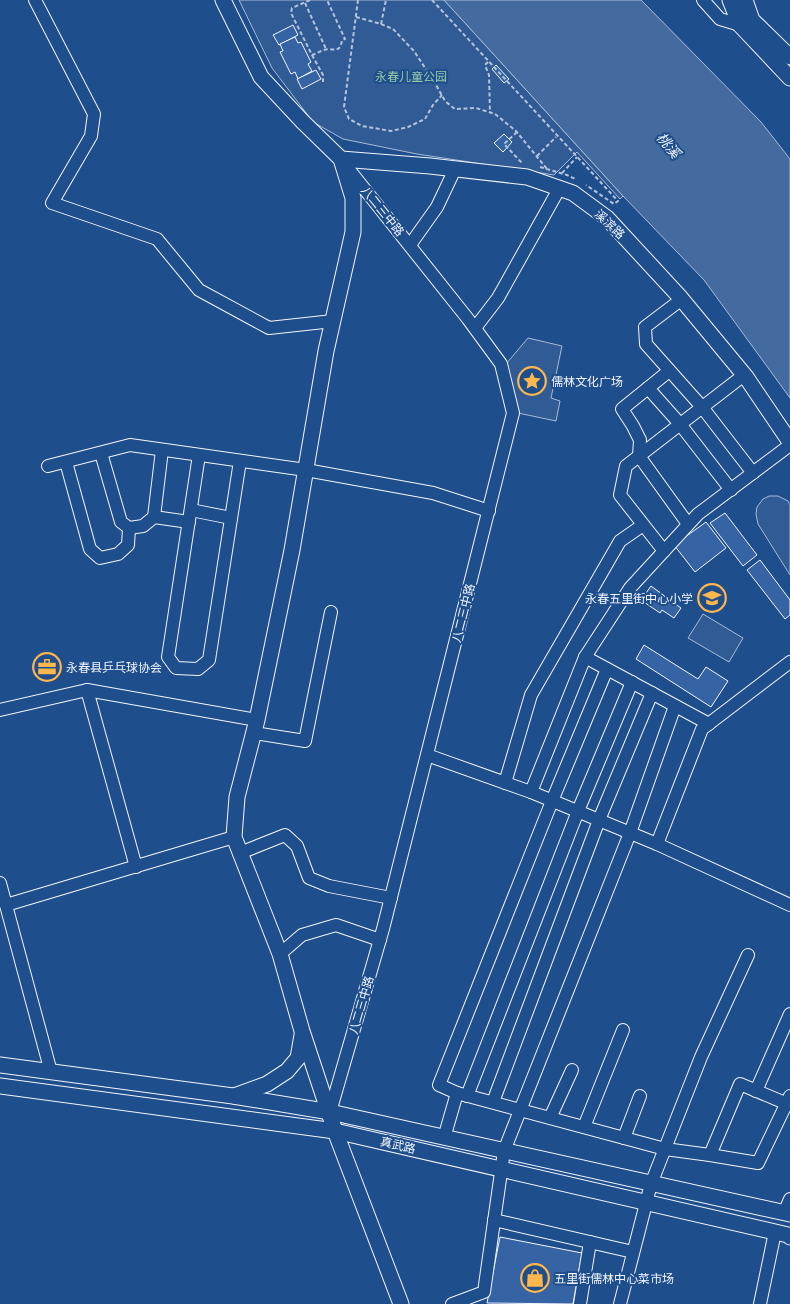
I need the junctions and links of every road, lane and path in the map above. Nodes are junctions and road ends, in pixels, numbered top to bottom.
1 (34, 0) edge
2 (223, 0) edge
3 (310, 0) edge
4 (328, 0) edge
5 (358, 0) edge
6 (386, 0) edge
7 (432, 0) edge
8 (703, 0) edge
9 (730, 0) edge
10 (745, 0) edge
11 (304, 2) junction
12 (356, 17) junction
13 (381, 24) junction
14 (740, 25) junction
15 (326, 49) junction
16 (312, 55) junction
17 (790, 57) edge
18 (488, 62) junction
19 (790, 78) edge
20 (323, 82) dead end
21 (442, 95) junction
22 (490, 113) junction
23 (517, 132) junction
24 (557, 136) junction
25 (537, 156) junction
26 (577, 157) junction
27 (341, 159) junction
28 (531, 165) dead end
29 (539, 167) dead end
30 (455, 169) junction
31 (562, 173) junction
32 (575, 179) dead end
33 (551, 180) junction
34 (582, 183) dead end
35 (410, 245) junction
36 (682, 299) junction
37 (333, 321) junction
38 (475, 328) junction
39 (668, 370) junction
40 (744, 375) junction
41 (648, 388) junction
42 (702, 408) junction
43 (680, 424) junction
44 (790, 444) edge
45 (162, 450) junction
46 (100, 453) junction
47 (199, 455) junction
48 (639, 456) junction
49 (240, 461) junction
50 (66, 462) junction
51 (48, 466) dead end
52 (306, 470) junction
53 (753, 473) junction
54 (730, 490) junction
55 (489, 511) junction
56 (190, 516) junction
57 (154, 517) junction
58 (231, 518) junction
59 (688, 524) junction
60 (643, 525) junction
61 (129, 528) junction
62 (664, 551) junction
63 (331, 612) dead end
64 (585, 656) junction
65 (790, 662) edge
66 (607, 669) junction
67 (632, 682) junction
68 (87, 690) junction
69 (652, 693) junction
70 (675, 706) junction
71 (0, 710) edge
72 (709, 724) junction
73 (256, 727) junction
74 (427, 755) junction
75 (505, 783) junction
76 (531, 792) junction
77 (552, 800) junction
78 (578, 811) junction
79 (599, 820) junction
80 (630, 833) junction
81 (234, 837) junction
82 (657, 844) junction
83 (240, 853) junction
84 (136, 866) junction
85 (0, 883) edge
86 (391, 898) junction
87 (6, 905) junction
88 (790, 905) edge
89 (380, 940) junction
90 (280, 954) junction
91 (748, 955) dead end
92 (790, 1014) edge
93 (622, 1030) dead end
94 (302, 1031) junction
95 (0, 1065) edge
96 (572, 1070) dead end
97 (51, 1072) junction
98 (0, 1086) edge
99 (756, 1091) junction
100 (462, 1094) junction
101 (233, 1096) junction
102 (640, 1096) dead end
103 (493, 1102) junction
104 (789, 1102) edge
105 (521, 1110) junction
106 (330, 1112) junction
107 (550, 1118) junction
108 (584, 1127) junction
109 (336, 1131) junction
110 (444, 1138) junction
111 (624, 1138) junction
112 (665, 1149) junction
113 (504, 1151) junction
114 (710, 1155) junction
115 (501, 1169) junction
116 (651, 1184) junction
117 (646, 1202) junction
118 (788, 1209) edge
119 (494, 1220) junction
120 (775, 1232) junction
121 (790, 1237) edge
122 (590, 1242) junction
123 (633, 1252) junction
124 (480, 1299) edge
125 (402, 1304) edge
126 (452, 1304) edge
127 (580, 1304) edge
128 (620, 1304) edge
129 (760, 1304) edge

1 - 37 street
2 - 27 main road, 八二三中路
3 - 11 path
4 - 15 path
5 - 12 path
6 - 13 path
7 - 18 path
8 - 14 street
9 - 14 main road
10 - 17 main road
11 - 15 path
11 - 16 path
12 - 13 path
12 - 21 path
13 - 21 path
14 - 19 main road
15 - 16 path
16 - 20 path
18 - 22 path
18 - 24 path
21 - 22 path
22 - 23 path
23 - 25 path
23 - 28 path
24 - 25 path
24 - 26 path
25 - 33 path
26 - 31 path
26 - 34 path
27 - 30 main road, 溪滨路
27 - 35 street, 八二三中路
27 - 37 main road, 八二三中路
29 - 33 path
30 - 33 main road, 溪滨路
30 - 35 street
31 - 32 path
31 - 33 path
33 - 36 main road, 溪滨路
33 - 38 street
35 - 38 street, 八二三中路
36 - 39 street
36 - 40 main road, 溪滨路
37 - 52 main road, 八二三中路
38 - 55 street, 八二三中路
39 - 41 street
39 - 42 street
40 - 42 street
40 - 44 main road, 溪滨路
41 - 43 street
41 - 48 street
42 - 43 street
42 - 53 street
43 - 48 street
43 - 54 street
44 - 53 street
45 - 46 street
45 - 47 street
45 - 57 street
46 - 50 street
46 - 61 street
47 - 49 street
47 - 56 street
48 - 59 street
48 - 60 street
49 - 52 street
49 - 58 street
50 - 51 street
50 - 61 street
52 - 55 street
52 - 73 main road, 八二三中路
53 - 54 street
54 - 59 street
55 - 74 street, 八二三中路
56 - 57 street
56 - 58 street
56 - 58 street
57 - 61 street
59 - 62 street
60 - 62 street
60 - 75 street
62 - 64 street
63 - 73 street
64 - 66 street
64 - 76 street
65 - 72 street
66 - 67 street
66 - 77 street
67 - 69 street
67 - 78 street
68 - 71 street
68 - 73 street
68 - 84 street
69 - 70 street
69 - 79 street
70 - 72 street
70 - 80 street
72 - 82 street
73 - 81 main road, 八二三中路
74 - 75 street
74 - 86 street, 八二三中路
75 - 76 street
76 - 77 street
77 - 78 street
77 - 100 street
78 - 79 street
78 - 100 street
79 - 80 street
79 - 103 street
80 - 82 street
80 - 105 street
81 - 83 main road, 八二三中路
81 - 84 street
82 - 88 street
83 - 86 street
83 - 90 main road, 八二三中路
84 - 87 street
85 - 87 street
86 - 89 street, 八二三中路
87 - 97 street
89 - 90 street
89 - 106 street, 八二三中路
90 - 94 main road, 八二三中路
91 - 112 street
92 - 99 street
93 - 108 street
94 - 101 main road
94 - 106 main road, 八二三中路
95 - 97 main road, 真武路
96 - 107 street
97 - 101 main road, 真武路
98 - 109 main road, 真武路
99 - 104 street
99 - 114 street
100 - 103 street
100 - 110 street
101 - 106 main road, 真武路
102 - 111 street
103 - 105 street
104 - 114 street
105 - 107 street
105 - 113 street
106 - 109 main road, 八二三中路
106 - 110 main road, 真武路
107 - 108 street
108 - 111 street
109 - 115 main road, 真武路
109 - 125 main road, 八二三中路
110 - 113 main road, 真武路
111 - 112 street
112 - 114 street
112 - 116 street
113 - 115 street
113 - 116 main road, 真武路
115 - 117 main road, 真武路
115 - 119 street
116 - 117 street
116 - 118 main road, 真武路
117 - 120 main road, 真武路
117 - 123 street
119 - 122 street
119 - 124 street
120 - 121 main road, 真武路
120 - 129 street
122 - 123 street
122 - 127 street
123 - 128 street
124 - 126 street

